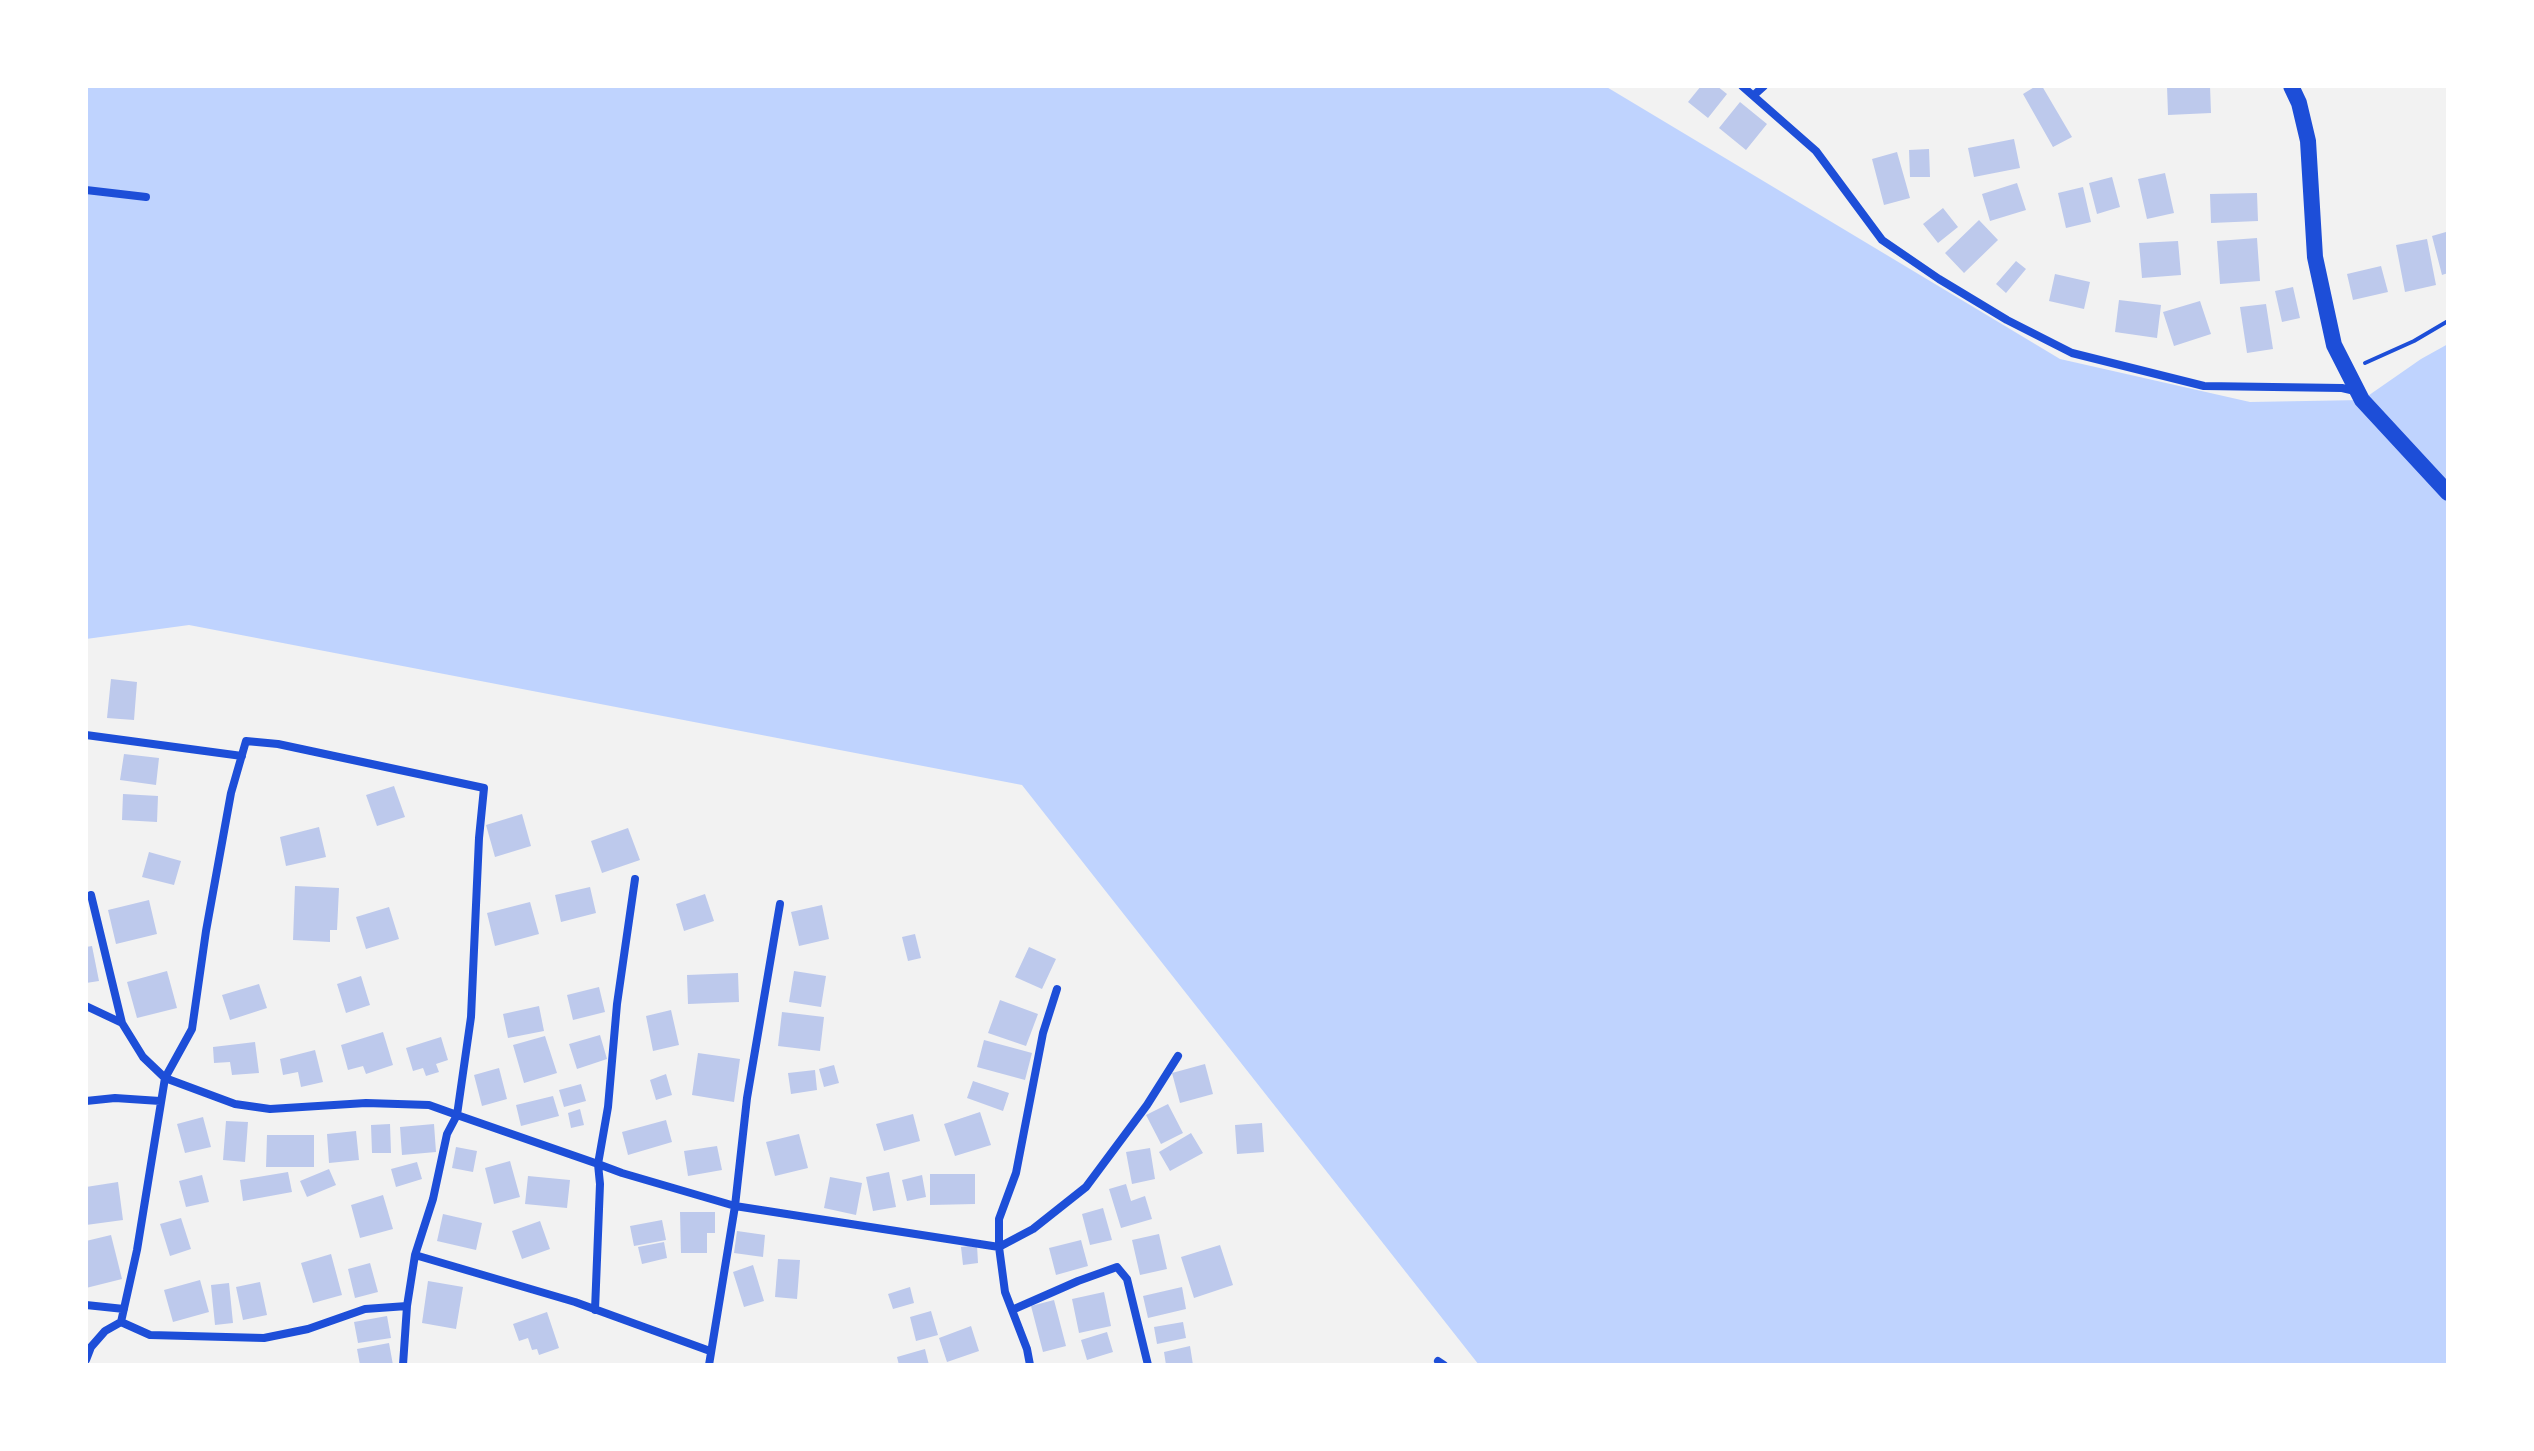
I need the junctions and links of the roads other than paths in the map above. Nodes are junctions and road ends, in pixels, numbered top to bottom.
1 (1742, 86) edge
2 (1764, 86) edge
3 (2291, 86) edge
4 (1754, 95) junction
5 (86, 190) edge
6 (146, 197) dead end
7 (2356, 391) junction
8 (2448, 493) edge
9 (86, 735) edge
10 (242, 756) junction
11 (635, 879) dead end
12 (91, 895) dead end
13 (780, 904) dead end
14 (1057, 989) dead end
15 (86, 1006) edge
16 (122, 1023) junction
17 (1178, 1056) dead end
18 (165, 1078) junction
19 (86, 1101) edge
20 (160, 1101) junction
21 (457, 1115) junction
22 (598, 1164) junction
23 (735, 1206) junction
24 (999, 1247) junction
25 (415, 1255) junction
26 (86, 1305) edge
27 (407, 1306) junction
28 (124, 1309) junction
29 (595, 1310) junction
30 (1012, 1310) junction
31 (121, 1322) junction
32 (710, 1351) junction
33 (86, 1360) edge
34 (403, 1365) edge
35 (709, 1365) edge
36 (1030, 1365) edge
37 (1148, 1365) edge

1 - 4 street
2 - 4 street
3 - 7 main road
4 - 7 street
5 - 6 street
7 - 8 main road
9 - 10 street
10 - 18 street
10 - 21 street
11 - 22 street
12 - 16 street
13 - 23 street
14 - 24 street
15 - 16 street
16 - 18 street
17 - 24 street
18 - 20 street
18 - 21 street
19 - 20 street
20 - 28 street
21 - 22 street
21 - 25 street
22 - 23 street
22 - 29 street
23 - 24 street
23 - 32 street
24 - 30 street
25 - 27 street
25 - 29 street
26 - 28 street
27 - 31 street
27 - 34 street
28 - 31 street
29 - 32 street
30 - 36 street
30 - 37 street
31 - 33 street
32 - 35 street

